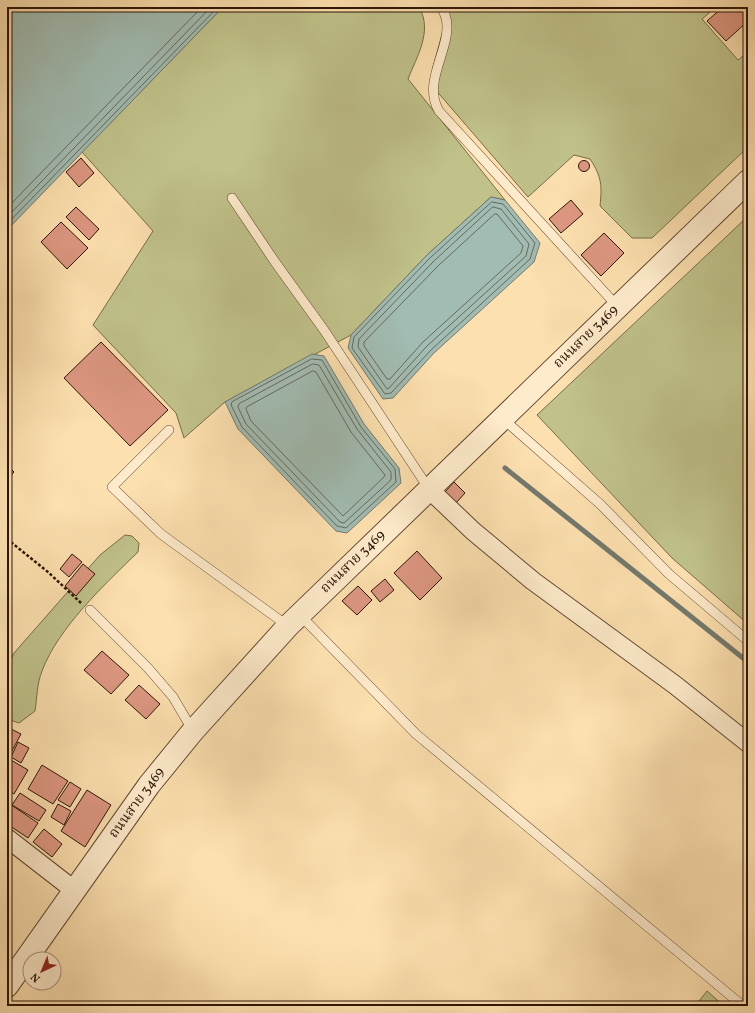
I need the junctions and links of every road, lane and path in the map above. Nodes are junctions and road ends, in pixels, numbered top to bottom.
1 (441, 7) edge
2 (748, 181) edge
3 (232, 198) dead end
4 (618, 307) junction
5 (502, 418) junction
6 (168, 430) dead end
7 (429, 489) junction
8 (7, 539) edge
9 (90, 610) joint
10 (294, 620) junction
11 (748, 641) edge
12 (193, 731) junction
13 (748, 743) edge
14 (7, 838) edge
15 (74, 890) junction
16 (7, 986) edge
17 (743, 1006) edge

1 - 4 lane
2 - 4 street, ถนนสาย 3469
3 - 7 lane
4 - 5 street, ถนนสาย 3469
5 - 7 street, ถนนสาย 3469
5 - 11 lane
6 - 10 lane
7 - 10 street, ถนนสาย 3469
7 - 13 street
8 - 9 path
9 - 12 lane
10 - 12 street, ถนนสาย 3469
10 - 17 lane
12 - 15 street, ถนนสาย 3469
14 - 15 street
15 - 16 street, ถนนสาย 3469

